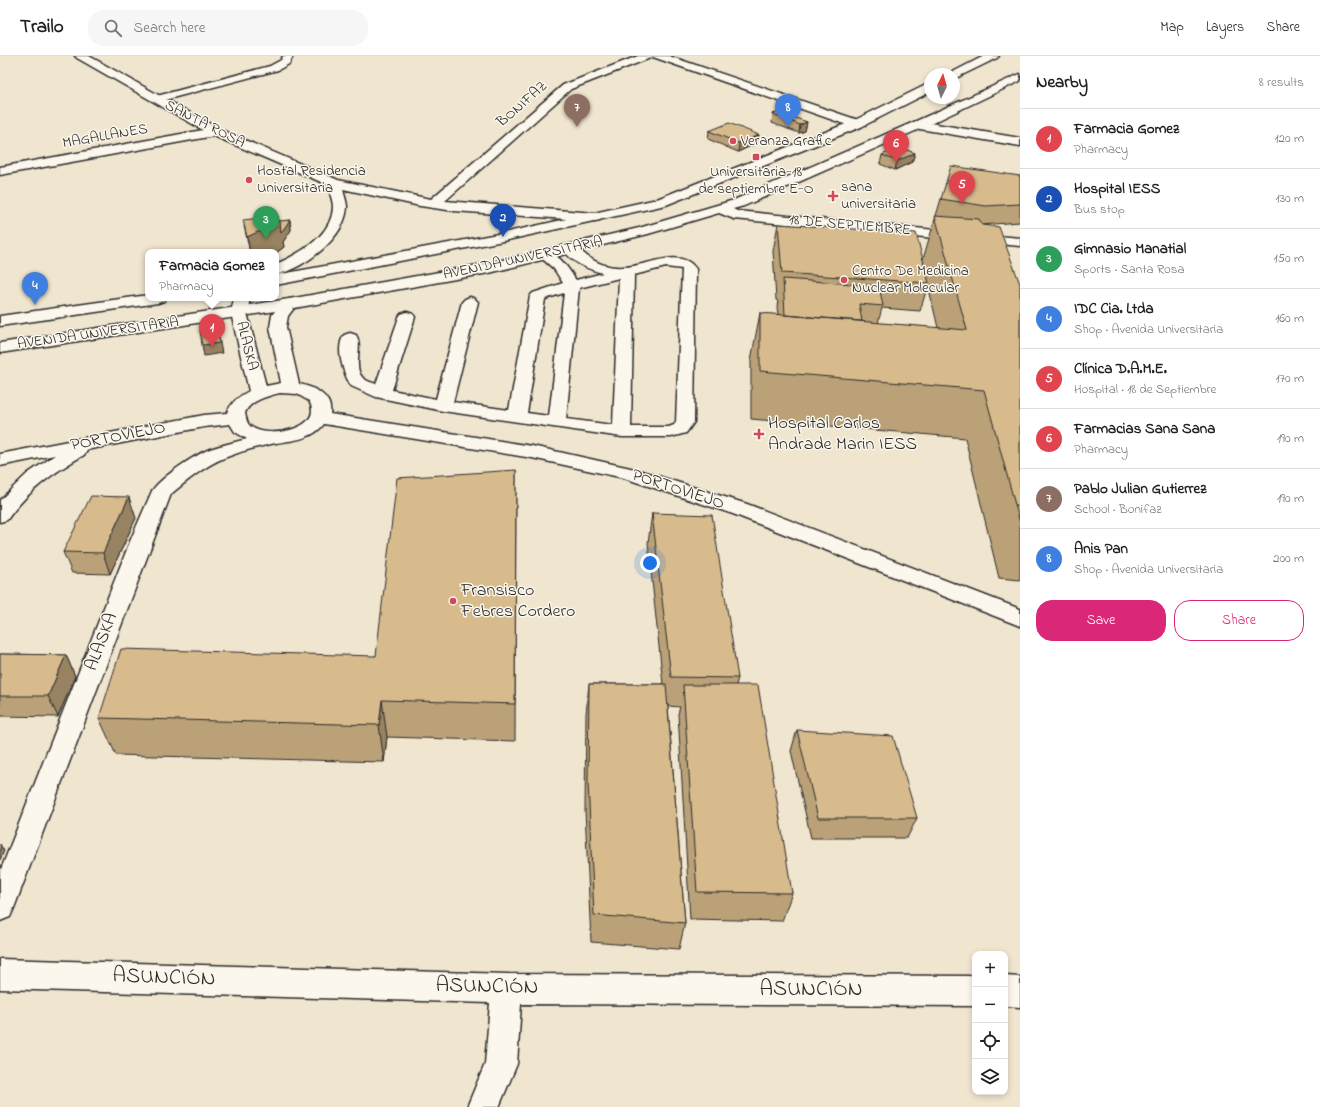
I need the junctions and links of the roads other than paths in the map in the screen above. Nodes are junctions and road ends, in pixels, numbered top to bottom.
1 (80, 56) edge
2 (288, 56) edge
3 (648, 56) edge
4 (658, 56) edge
5 (993, 56) edge
6 (960, 72) edge
7 (1020, 77) edge
8 (924, 90) edge
9 (157, 99) junction
10 (857, 124) junction
11 (918, 125) junction
12 (215, 132) junction
13 (1020, 142) edge
14 (0, 171) edge
15 (726, 177) junction
16 (334, 184) junction
17 (434, 204) junction
18 (719, 210) junction
19 (595, 218) junction
20 (1020, 242) edge
21 (570, 249) junction
22 (545, 255) junction
23 (279, 269) edge
24 (627, 271) junction
25 (279, 279) edge
26 (572, 285) junction
27 (145, 300) edge
28 (470, 302) dead end
29 (289, 304) junction
30 (240, 305) edge
31 (407, 317) dead end
32 (0, 320) edge
33 (350, 338) dead end
34 (0, 348) edge
35 (291, 388) junction
36 (259, 393) junction
37 (382, 393) junction
38 (443, 406) junction
39 (517, 417) junction
40 (236, 418) junction
41 (319, 418) junction
42 (557, 423) junction
43 (622, 432) junction
44 (271, 438) junction
45 (106, 439) junction
46 (0, 460) edge
47 (1, 507) edge
48 (1020, 618) edge
49 (0, 908) edge
50 (0, 974) edge
51 (507, 988) junction
52 (972, 991) edge
53 (1008, 992) edge
54 (1020, 992) edge
55 (483, 1107) edge

1 - 9 street, SANTA ROSA
2 - 9 lane
3 - 17 street, BONIFAZ
4 - 10 street
5 - 6 street
7 - 11 street, AVENIDA UNIVERSITARIA
8 - 10 street, AVENIDA UNIVERSITARIA
9 - 12 street, SANTA ROSA
10 - 15 street, AVENIDA UNIVERSITARIA
11 - 13 street
11 - 18 street, AVENIDA UNIVERSITARIA
12 - 14 street, MAGALLANES
12 - 16 street, SANTA ROSA
15 - 18 street
15 - 19 street, AVENIDA UNIVERSITARIA
16 - 17 street, SANTA ROSA
16 - 23 street
17 - 19 street, SANTA ROSA
18 - 20 street, 18 DE SEPTIEMBRE
18 - 21 street, AVENIDA UNIVERSITARIA
19 - 25 street, AVENIDA UNIVERSITARIA
21 - 22 street, AVENIDA UNIVERSITARIA
21 - 24 lane
22 - 26 lane
22 - 29 street, AVENIDA UNIVERSITARIA
24 - 26 lane
24 - 43 lane
24 - 43 lane
26 - 39 lane
26 - 42 lane
27 - 32 street, AVENIDA UNIVERSITARIA
28 - 38 lane
29 - 30 street, AVENIDA UNIVERSITARIA
29 - 35 street, ALASKA
30 - 34 street, AVENIDA UNIVERSITARIA
30 - 36 street, ALASKA
31 - 37 lane
33 - 37 lane
35 - 36 street
35 - 41 street
36 - 40 street
37 - 38 lane
38 - 39 lane
39 - 42 lane
40 - 44 street
40 - 45 street, PORTOVIEJO
41 - 44 street
41 - 48 street, PORTOVIEJO
42 - 43 lane
44 - 49 street, ALASKA
45 - 46 street, PORTOVIEJO
45 - 47 street
50 - 51 street, ASUNCIÓN
51 - 52 street, ASUNCIÓN
51 - 55 street
53 - 54 street

